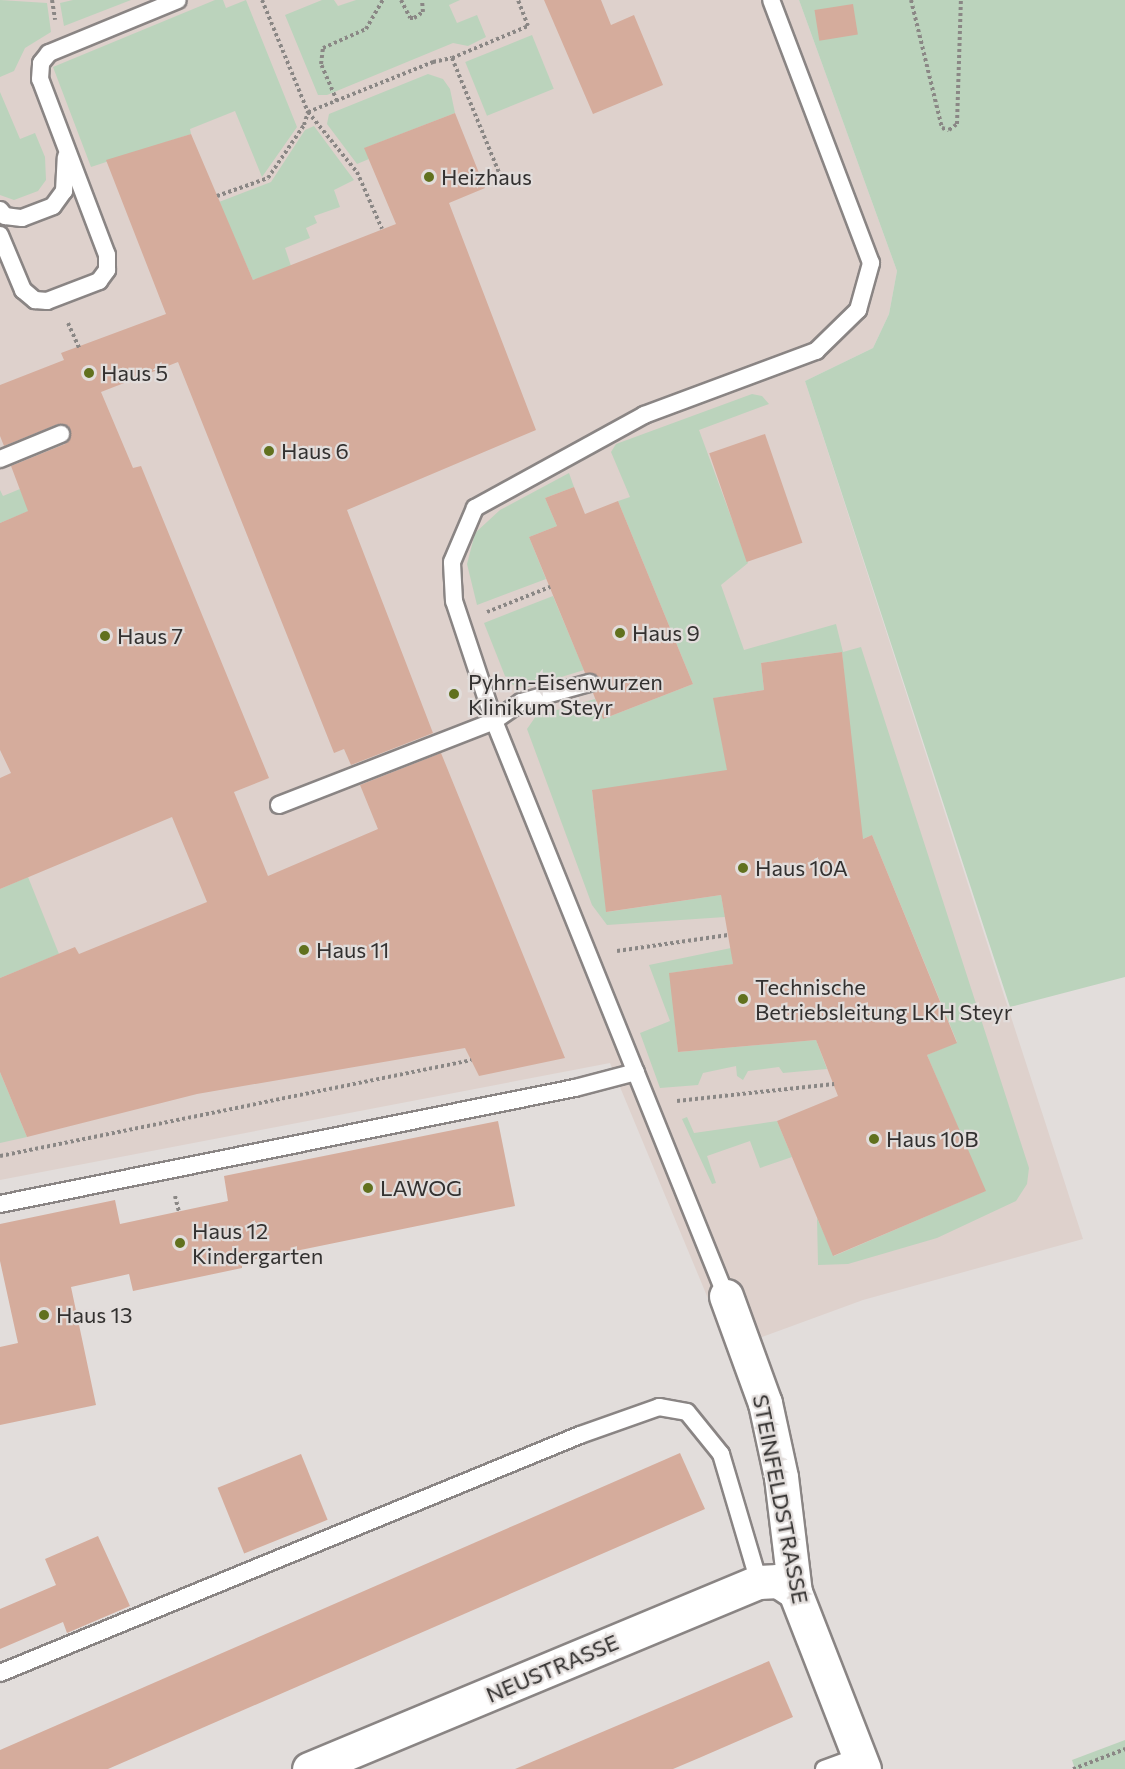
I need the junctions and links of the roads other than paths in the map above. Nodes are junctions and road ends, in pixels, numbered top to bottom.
1 (178, 0) edge
2 (771, 0) edge
3 (67, 151) junction
4 (0, 210) edge
5 (0, 235) edge
6 (61, 434) dead end
7 (0, 459) edge
8 (589, 682) dead end
9 (494, 721) junction
10 (279, 805) dead end
11 (636, 1072) junction
12 (0, 1204) edge
13 (726, 1296) joint
14 (759, 1582) junction
15 (795, 1592) junction
16 (0, 1673) edge
17 (862, 1762) edge
18 (309, 1769) edge
19 (824, 1769) edge

1 - 3 lane
2 - 9 lane
3 - 4 lane
3 - 5 lane
6 - 7 lane
8 - 9 lane
9 - 10 lane
9 - 11 lane
11 - 12 lane
11 - 13 lane
13 - 15 street, STEINFELDSTRASSE
14 - 15 street
14 - 16 lane
14 - 18 street, NEUSTRASSE
15 - 17 street, STEINFELDSTRASSE
17 - 19 lane

